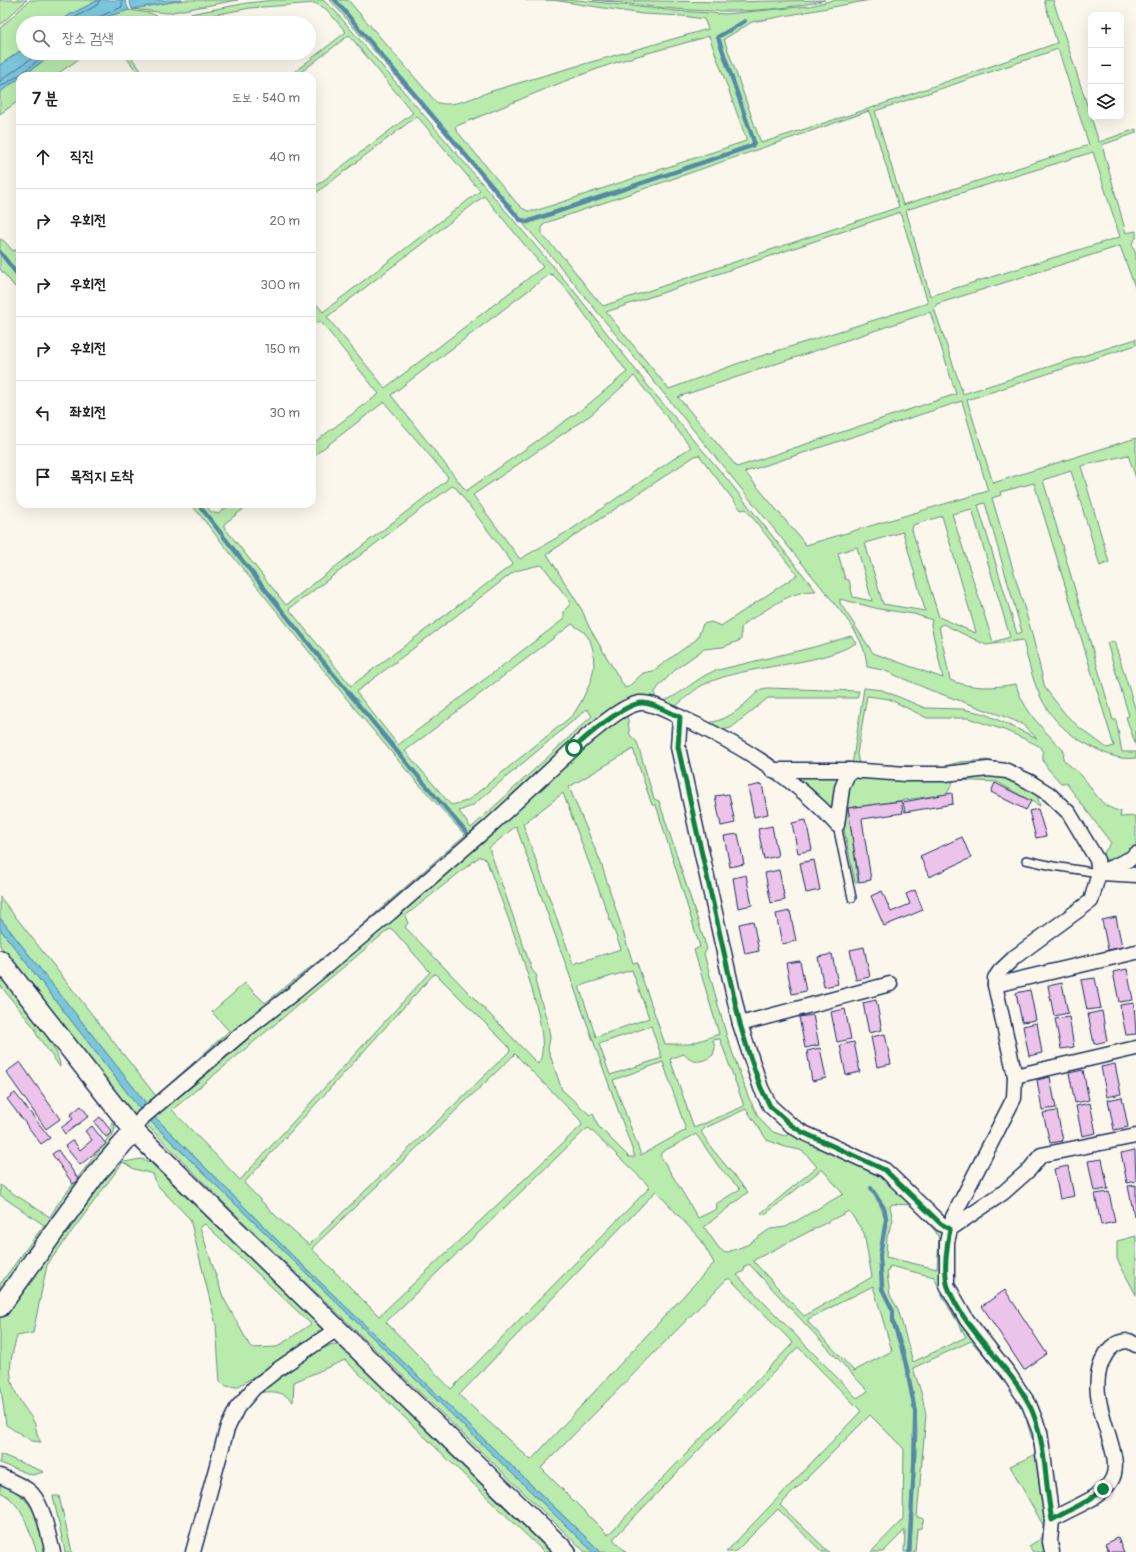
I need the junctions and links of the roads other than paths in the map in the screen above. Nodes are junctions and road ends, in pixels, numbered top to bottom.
1 (680, 717) junction
2 (772, 770) junction
3 (849, 770) junction
4 (837, 826) junction
5 (1136, 854) edge
6 (1026, 860) dead end
7 (1099, 873) junction
8 (1136, 875) edge
9 (852, 898) dead end
10 (1136, 952) edge
11 (0, 960) edge
12 (890, 984) dead end
13 (995, 985) junction
14 (740, 1024) junction
15 (1136, 1048) edge
16 (1015, 1076) junction
17 (134, 1131) junction
18 (1136, 1136) edge
19 (950, 1229) junction
20 (0, 1307) edge
21 (337, 1329) junction
22 (1136, 1345) edge
23 (0, 1476) edge
24 (1052, 1520) junction
25 (53, 1552) edge
26 (193, 1552) edge
27 (566, 1552) edge
28 (1052, 1552) edge

1 - 2 street
1 - 14 street
1 - 17 street
2 - 3 street
2 - 4 street
3 - 4 street
3 - 7 street
4 - 9 lane
5 - 7 street
6 - 7 lane
7 - 8 street
7 - 13 street
10 - 13 street
11 - 17 main road
12 - 14 street
13 - 16 street
14 - 19 street
15 - 16 street
16 - 19 street
17 - 20 main road
17 - 21 main road
18 - 19 street
19 - 24 street
21 - 26 street
21 - 27 main road
22 - 24 street
23 - 25 street
24 - 28 street

